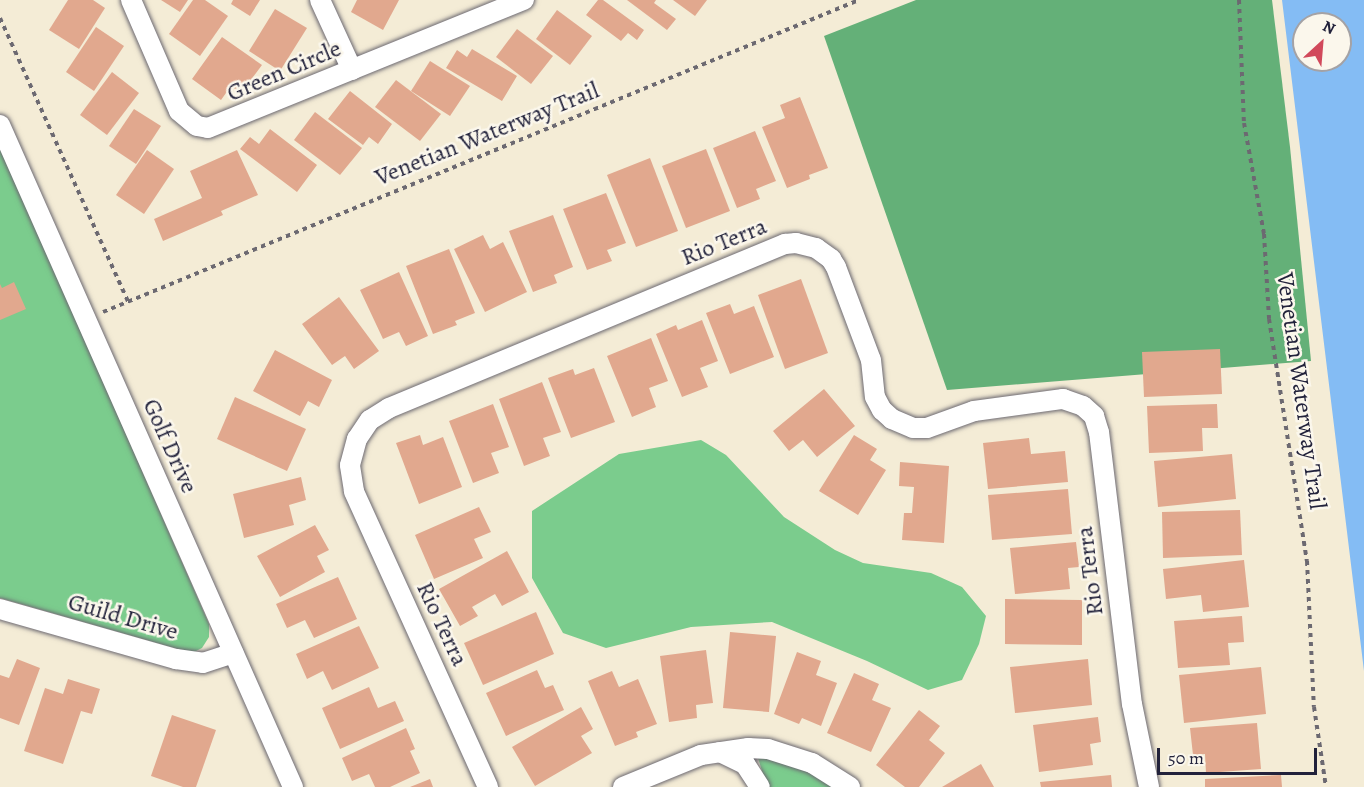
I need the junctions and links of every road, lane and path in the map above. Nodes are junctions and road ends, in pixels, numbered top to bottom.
1 (131, 0) edge
2 (320, 0) edge
3 (859, 0) edge
4 (1239, 0) edge
5 (518, 1) edge
6 (0, 18) edge
7 (352, 70) junction
8 (0, 124) edge
9 (128, 301) junction
10 (86, 319) junction
11 (0, 609) edge
12 (233, 653) junction
13 (714, 752) junction
14 (293, 787) edge
15 (488, 787) edge
16 (623, 787) edge
17 (760, 787) edge
18 (850, 787) edge
19 (1149, 787) edge
20 (1326, 787) edge

1 - 7 street, Green Circle
2 - 7 street
3 - 9 path, Venetian Waterway Trail
4 - 20 path, Venetian Waterway Trail
5 - 7 street, Green Circle
6 - 9 path
8 - 10 street, Golf Drive
9 - 10 path, Venetian Waterway Trail
10 - 12 street, Golf Drive
11 - 12 street, Guild Drive
12 - 14 street, Golf Drive
13 - 16 street
13 - 17 street
13 - 18 street
15 - 19 street, Rio Terra

